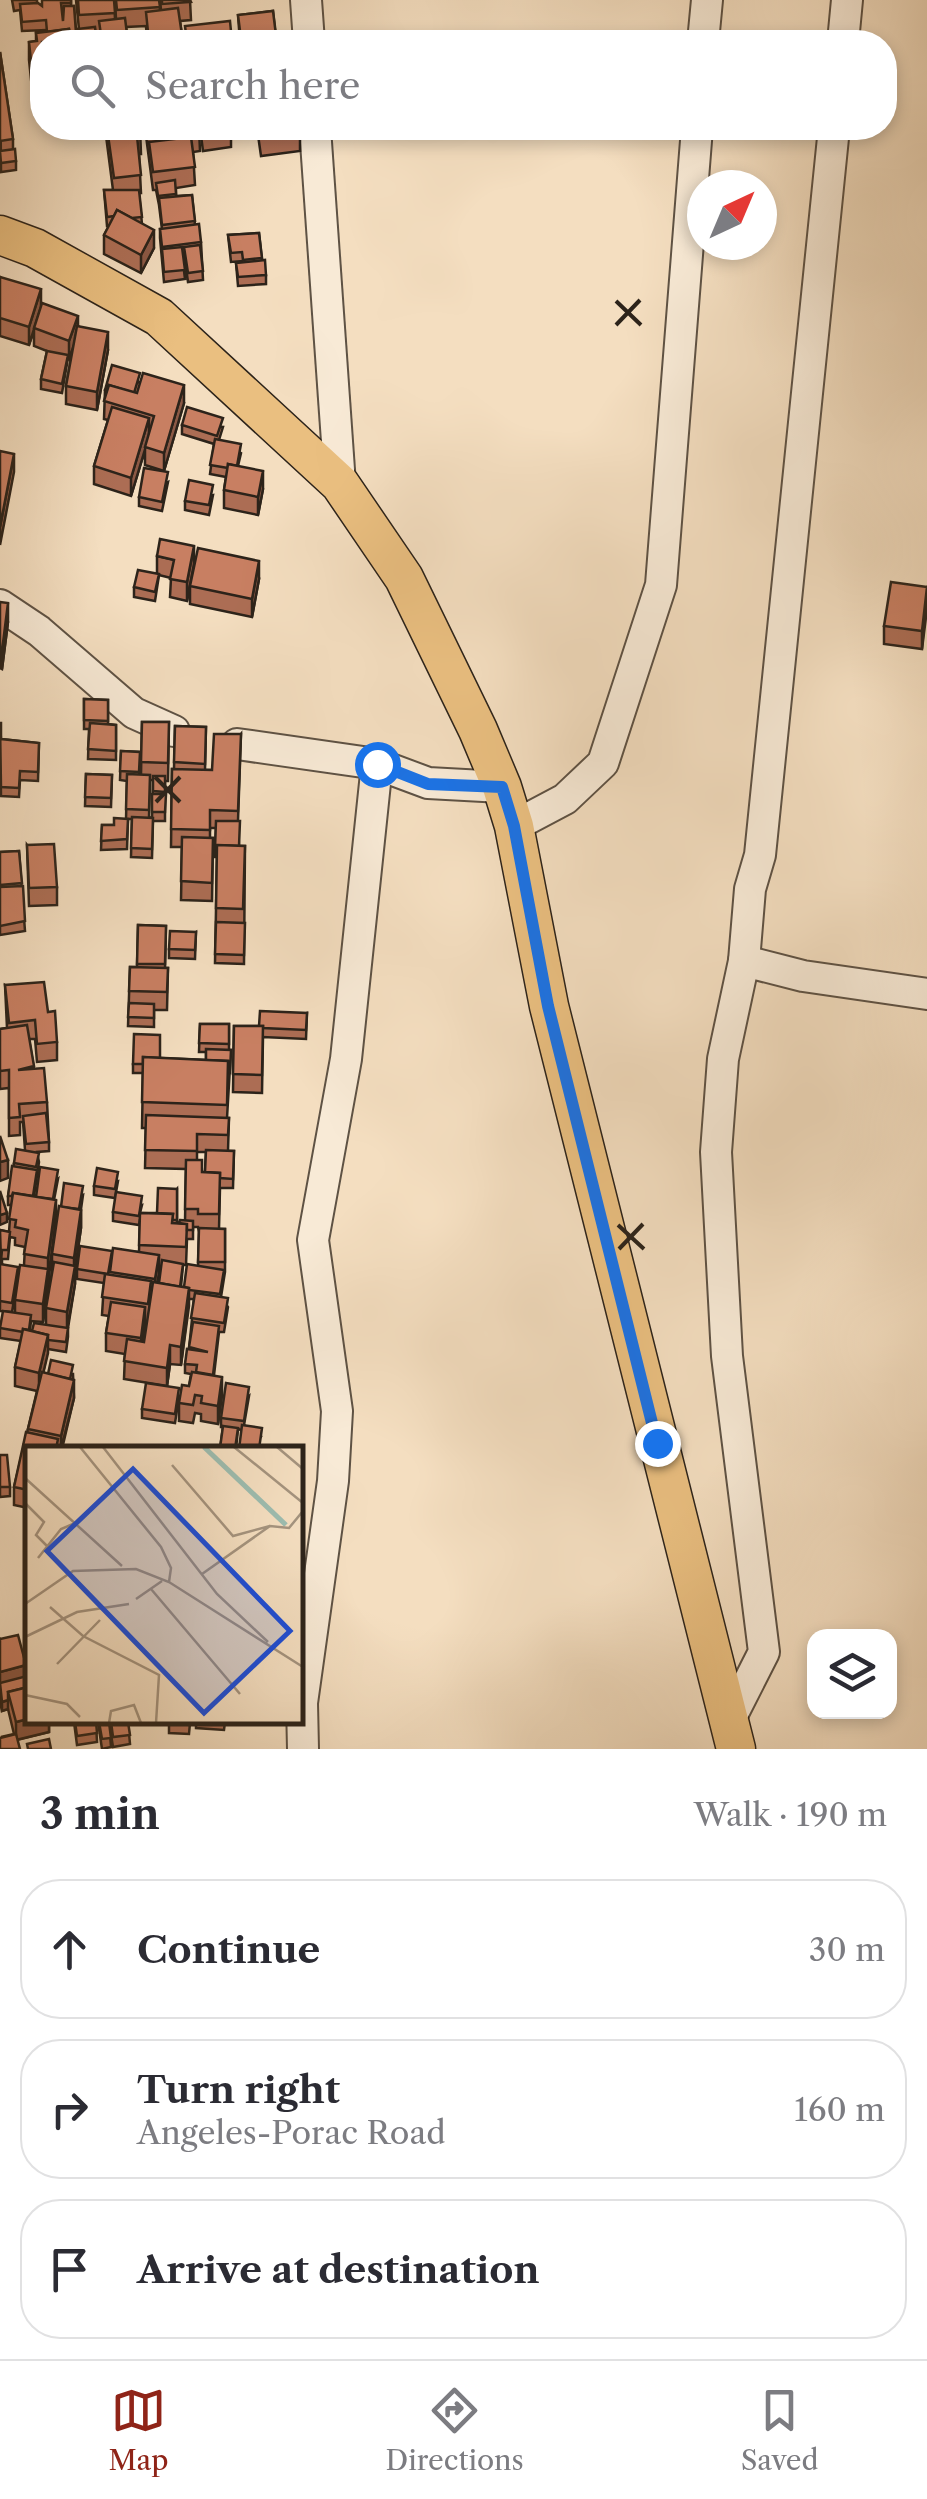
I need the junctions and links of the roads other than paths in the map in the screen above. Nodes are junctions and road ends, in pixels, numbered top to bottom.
1 (306, 0) edge
2 (706, 0) edge
3 (847, 0) edge
4 (308, 30) edge
5 (704, 30) edge
6 (844, 30) edge
7 (316, 140) edge
8 (696, 140) edge
9 (833, 140) edge
10 (0, 235) edge
11 (340, 484) junction
12 (0, 604) edge
13 (174, 731) edge
14 (236, 744) edge
15 (377, 764) junction
16 (502, 787) junction
17 (514, 826) junction
18 (744, 961) junction
19 (927, 994) edge
20 (732, 1735) edge
21 (303, 1749) edge

1 - 4 street
2 - 5 street
3 - 6 street
7 - 11 street
8 - 17 street
9 - 18 street
10 - 11 main road
11 - 16 main road
12 - 13 street
14 - 15 street
15 - 16 street
15 - 21 street
16 - 17 main road
17 - 20 main road
18 - 19 street
18 - 20 street

